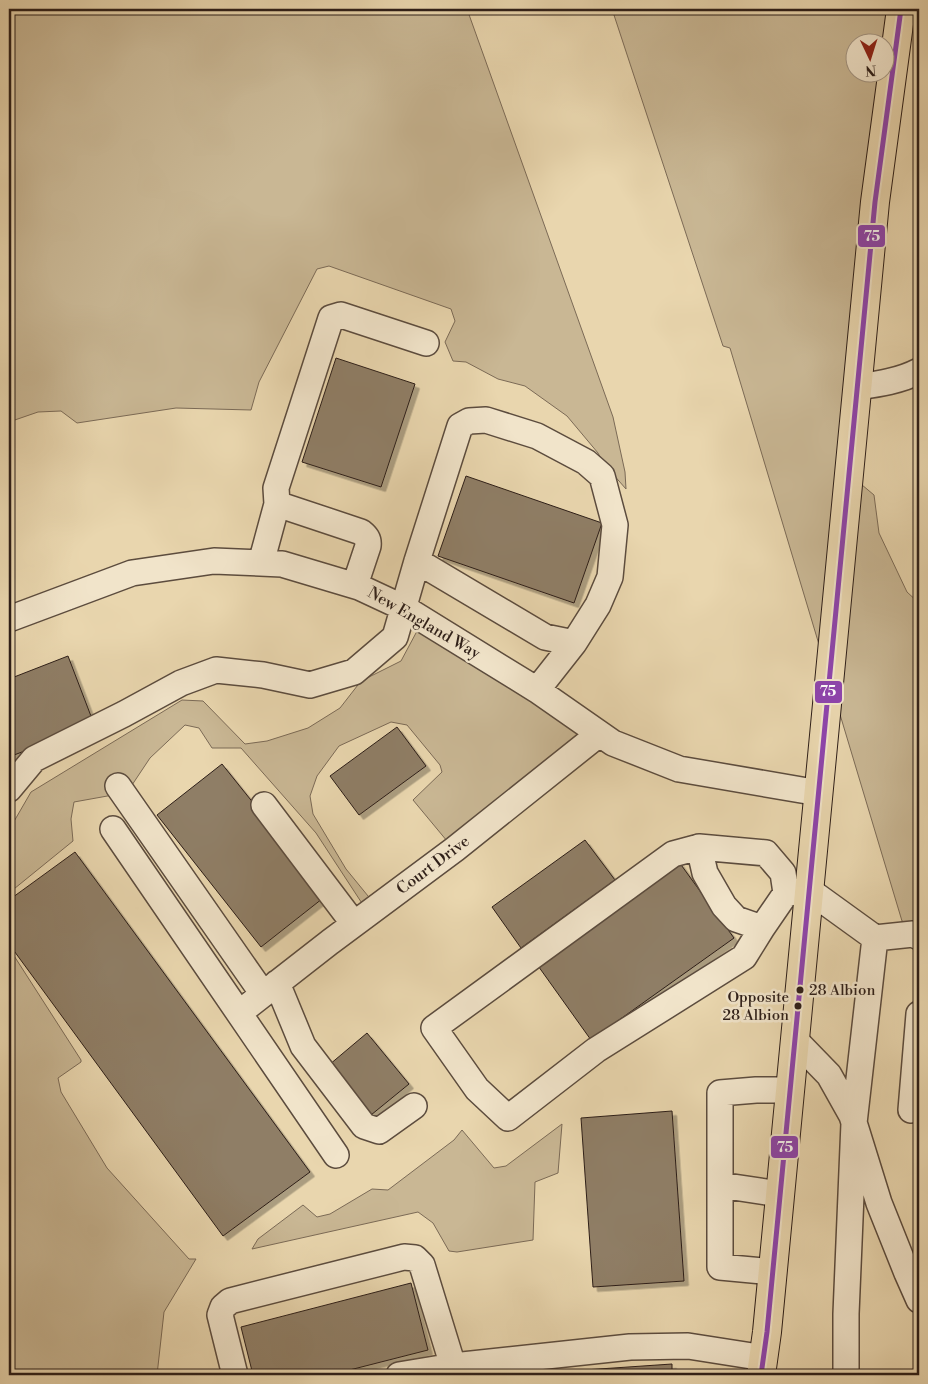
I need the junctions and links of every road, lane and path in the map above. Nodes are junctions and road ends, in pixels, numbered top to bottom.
1 (900, 9) edge
2 (426, 343) dead end
3 (919, 370) edge
4 (857, 387) junction
5 (277, 504) junction
6 (417, 561) junction
7 (261, 563) junction
8 (355, 585) junction
9 (404, 608) junction
10 (9, 619) edge
11 (574, 643) junction
12 (537, 690) junction
13 (599, 734) junction
14 (118, 786) dead end
15 (9, 789) edge
16 (819, 793) junction
17 (264, 805) dead end
18 (113, 829) dead end
19 (699, 847) junction
20 (798, 892) junction
21 (354, 924) junction
22 (762, 928) junction
23 (919, 937) edge
24 (875, 938) junction
25 (270, 989) junction
26 (239, 1013) junction
27 (919, 1014) edge
28 (795, 1040) junction
29 (790, 1090) junction
30 (414, 1106) dead end
31 (911, 1110) dead end
32 (854, 1123) junction
33 (336, 1155) dead end
34 (720, 1185) junction
35 (780, 1194) junction
36 (773, 1272) junction
37 (919, 1300) edge
38 (762, 1366) edge
39 (453, 1370) edge
40 (235, 1375) edge
41 (399, 1375) edge
42 (846, 1375) edge

1 - 4 main road
2 - 5 street
3 - 4 street
4 - 16 main road
5 - 7 street
5 - 8 street
6 - 9 street
6 - 11 street
6 - 11 street
7 - 8 street, New England Way
7 - 10 street, New England Way
8 - 9 street, New England Way
9 - 12 street, New England Way
9 - 15 street
11 - 12 street
12 - 13 street, New England Way
13 - 16 street, New England Way
13 - 21 street, Court Drive
14 - 25 street
16 - 20 main road
17 - 21 street
18 - 26 street
19 - 20 street
19 - 22 street
19 - 22 street
20 - 22 street
20 - 24 street
20 - 28 main road
21 - 25 street, Court Drive
23 - 24 street
24 - 32 street
25 - 26 street, Court Drive
25 - 30 street
26 - 33 street
27 - 31 street
28 - 29 main road
28 - 32 street
29 - 34 street
29 - 35 main road
32 - 37 street
32 - 42 street
34 - 35 street
34 - 36 street
35 - 36 main road
36 - 38 main road
38 - 39 street
39 - 40 street
39 - 41 street

